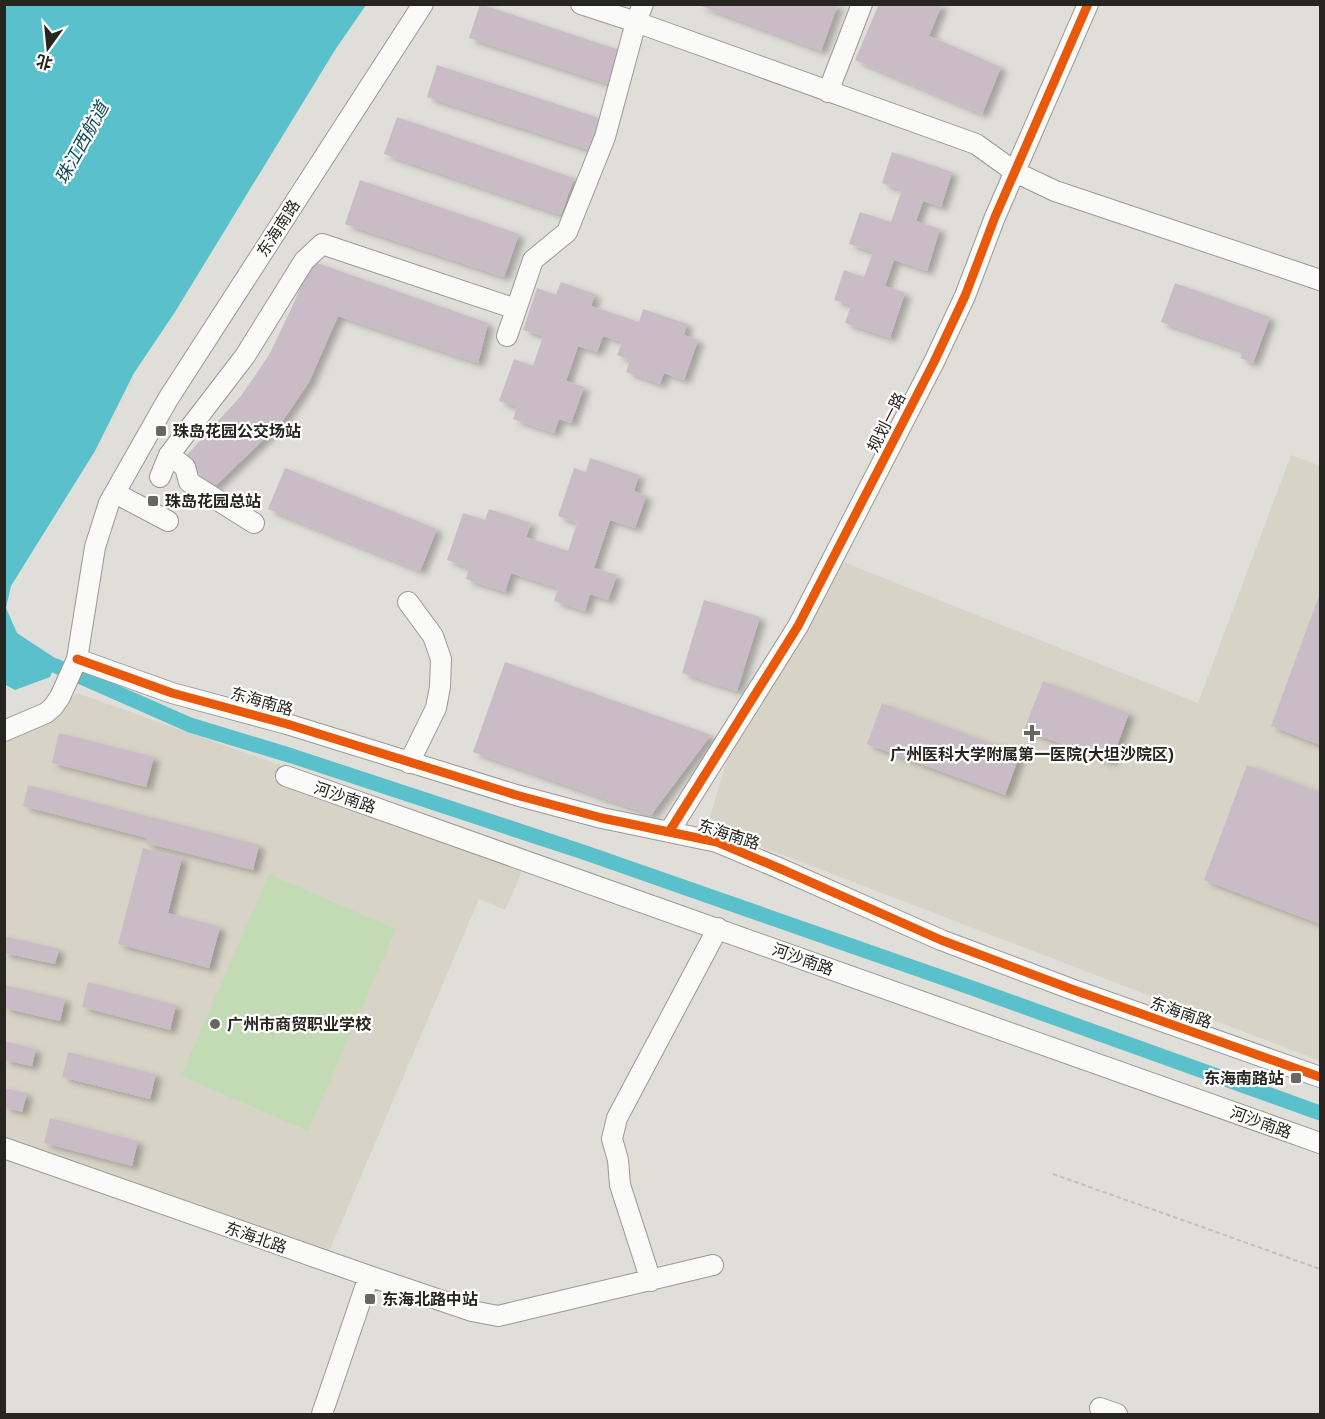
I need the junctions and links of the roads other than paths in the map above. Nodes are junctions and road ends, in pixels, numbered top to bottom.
1 (423, 4) edge
2 (581, 4) edge
3 (862, 4) edge
4 (1088, 4) edge
5 (640, 13) edge
6 (828, 92) junction
7 (1015, 172) junction
8 (1320, 280) edge
9 (516, 309) junction
10 (507, 336) dead end
11 (169, 455) junction
12 (160, 477) dead end
13 (115, 494) junction
14 (168, 521) dead end
15 (254, 523) dead end
16 (408, 602) dead end
17 (75, 665) junction
18 (4, 731) edge
19 (409, 763) junction
20 (286, 776) dead end
21 (669, 832) junction
22 (718, 928) junction
23 (1320, 1077) edge
24 (1320, 1143) edge
25 (4, 1148) edge
26 (713, 1265) dead end
27 (369, 1276) junction
28 (651, 1281) junction
29 (322, 1414) edge

1 - 13 street, 东海南路
2 - 5 street
3 - 6 street
4 - 7 street, 规划一路
5 - 6 street
5 - 9 street
6 - 7 street
7 - 8 street
7 - 21 street, 规划一路
9 - 10 street
9 - 11 street
11 - 12 street
11 - 15 street
13 - 14 street
13 - 17 street, 东海南路
16 - 19 street
17 - 18 street, 东海南路
17 - 19 street, 东海南路
19 - 21 street, 东海南路
20 - 22 street, 河沙南路
21 - 23 street, 东海南路
22 - 24 street, 河沙南路
22 - 28 street
25 - 27 street, 东海北路
26 - 28 street, 东海北路
27 - 28 street, 东海北路
27 - 29 street

